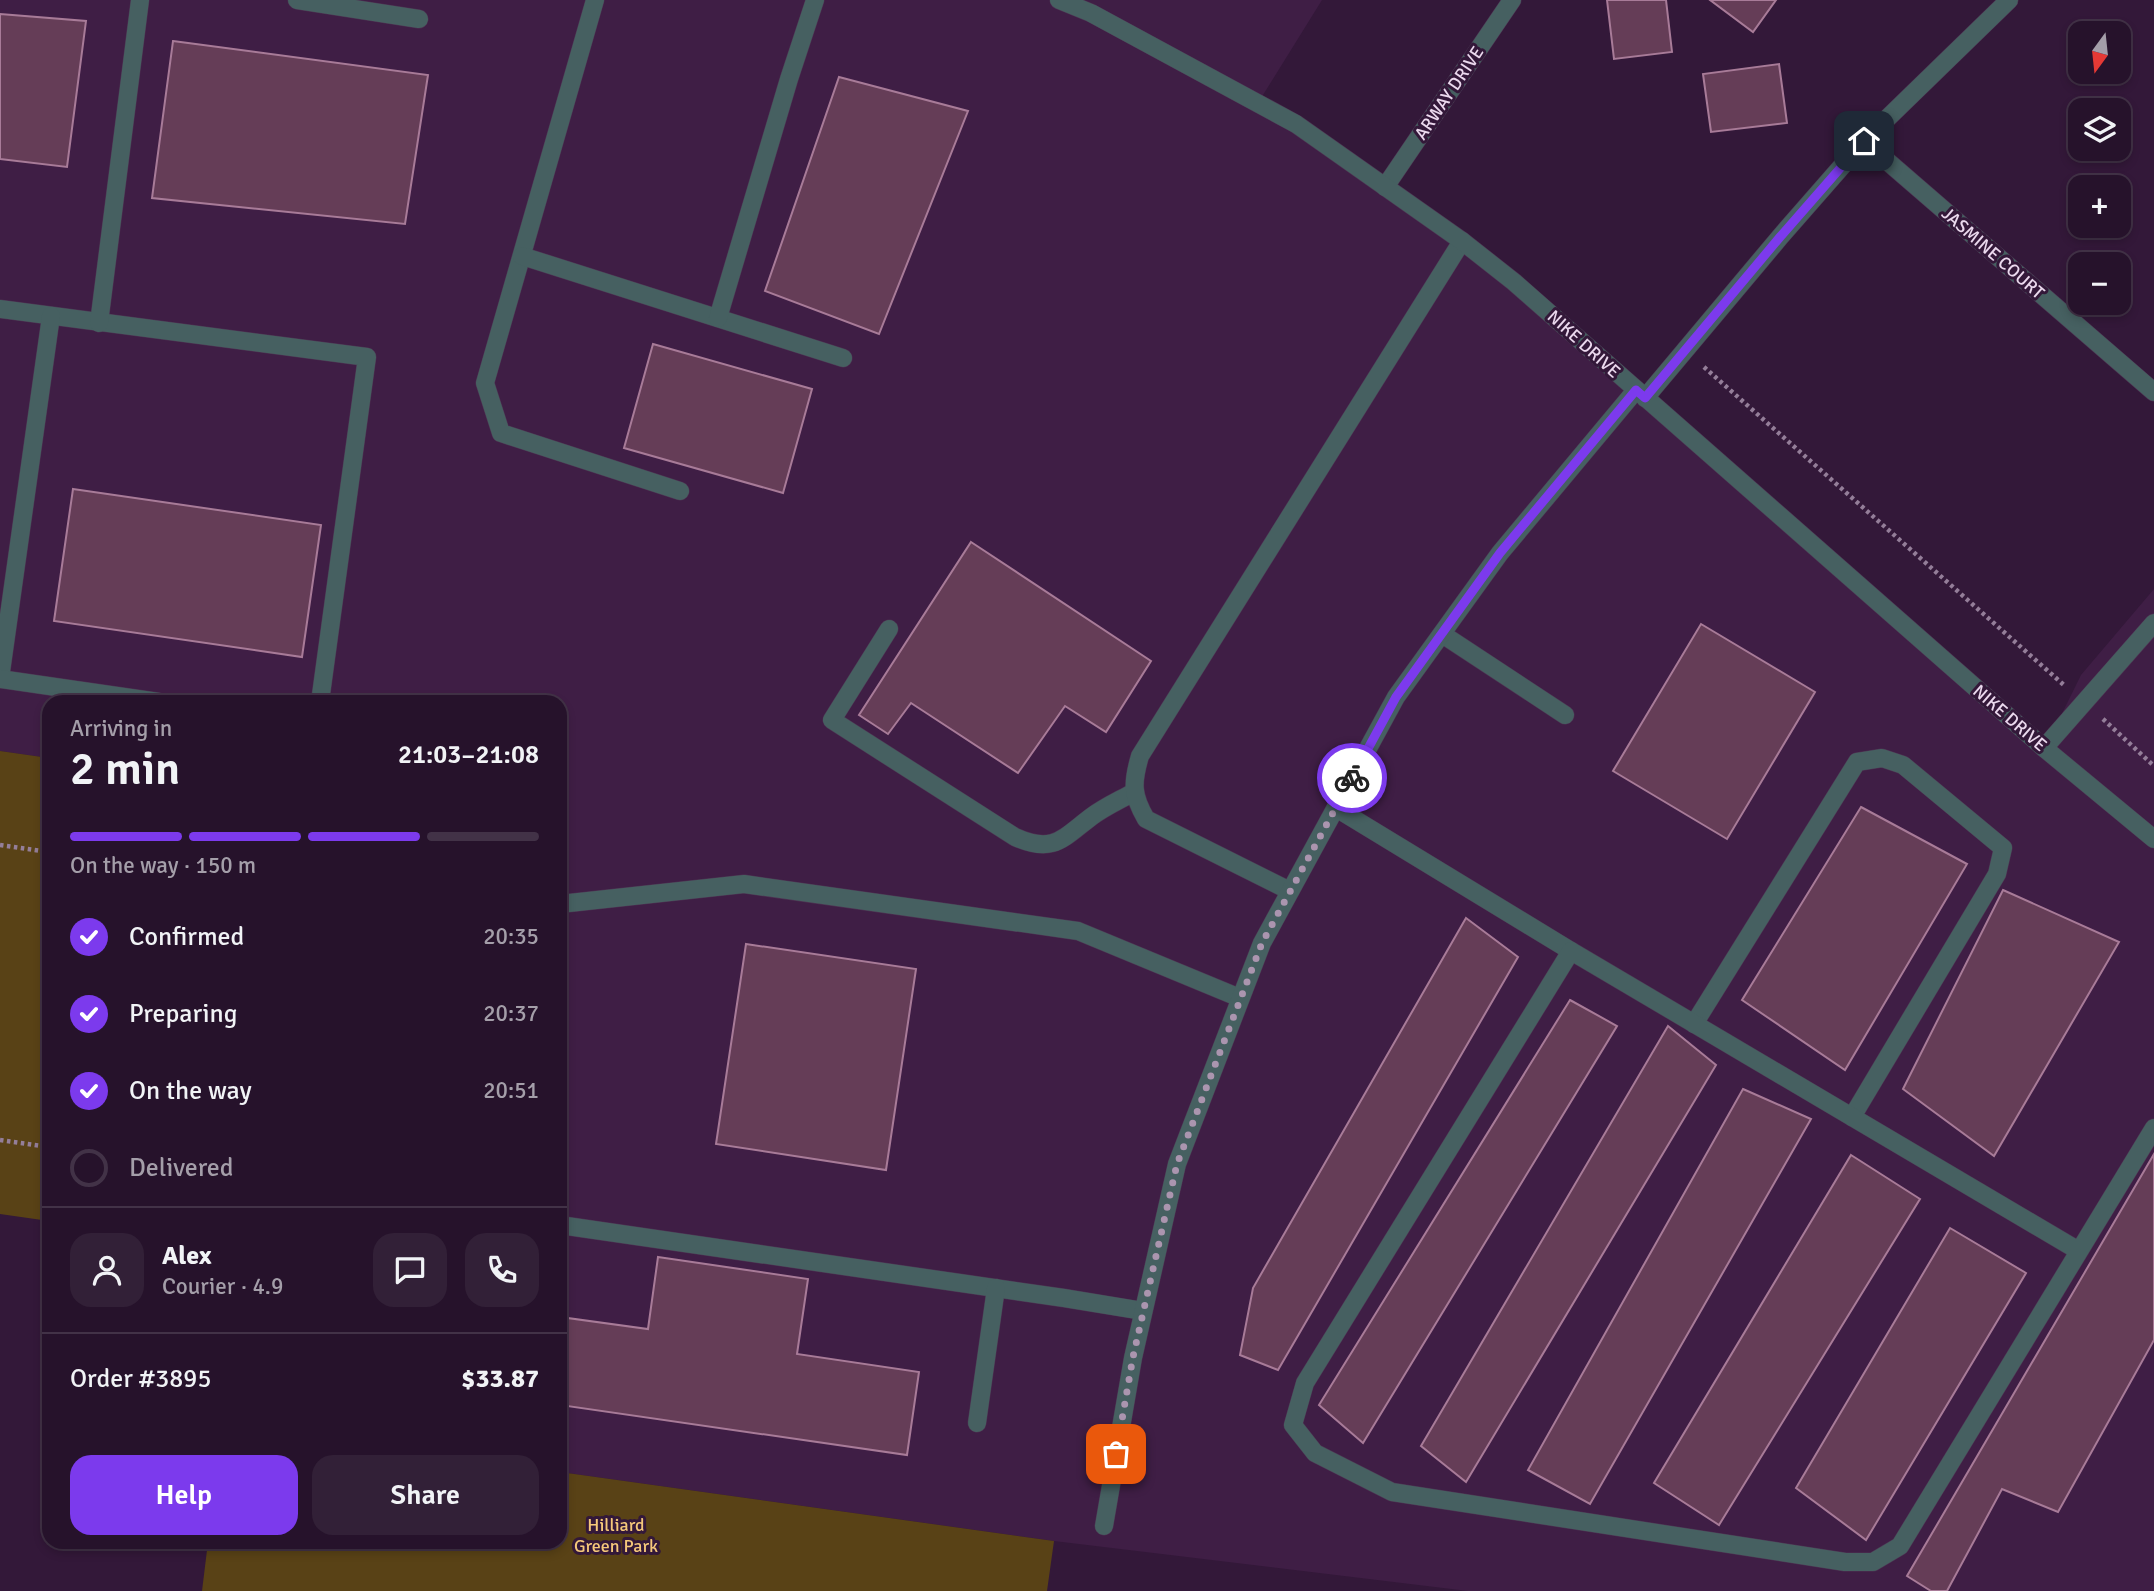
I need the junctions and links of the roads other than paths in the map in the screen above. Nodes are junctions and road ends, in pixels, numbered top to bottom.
1 (141, 0) edge
2 (297, 0) edge
3 (595, 0) edge
4 (815, 0) edge
5 (1059, 0) edge
6 (1512, 0) edge
7 (2009, 0) edge
8 (1093, 6) edge
9 (419, 19) dead end
10 (1864, 141) junction
11 (1385, 187) junction
12 (1462, 241) junction
13 (522, 256) junction
14 (0, 309) edge
15 (51, 316) junction
16 (718, 318) junction
17 (99, 323) junction
18 (843, 358) dead end
19 (2154, 392) edge
20 (1641, 394) junction
21 (680, 491) dead end
22 (2154, 623) edge
23 (889, 629) dead end
24 (1442, 634) junction
25 (0, 679) edge
26 (111, 695) edge
27 (321, 695) edge
28 (1565, 715) dead end
29 (2045, 748) junction
30 (1134, 792) junction
31 (1336, 808) junction
32 (2154, 839) edge
33 (1290, 891) junction
34 (567, 903) edge
35 (1571, 951) junction
36 (1240, 998) junction
37 (1694, 1024) junction
38 (1852, 1117) junction
39 (2154, 1128) edge
40 (567, 1226) edge
41 (2079, 1251) junction
42 (996, 1288) junction
43 (1143, 1311) junction
44 (977, 1423) dead end
45 (1104, 1526) dead end

1 - 17 street
2 - 9 street
3 - 13 street
4 - 16 street
5 - 8 street, NIKE DRIVE
6 - 11 street, ARWAY DRIVE
7 - 10 street
8 - 11 street, NIKE DRIVE
10 - 19 street, JASMINE COURT
10 - 20 street
11 - 12 street, NIKE DRIVE
12 - 20 street, NIKE DRIVE
12 - 30 street
13 - 16 street
13 - 21 street
14 - 15 street
15 - 17 street
15 - 25 street
16 - 18 street
17 - 27 street
20 - 24 street
20 - 29 street, NIKE DRIVE
22 - 29 street
23 - 30 street
24 - 28 street
24 - 31 street
25 - 26 street
29 - 32 street, NIKE DRIVE
30 - 33 street
31 - 33 street
31 - 35 street
33 - 36 street
34 - 36 street
35 - 37 street
35 - 41 street
36 - 43 street
37 - 38 street
37 - 38 street
38 - 41 street
39 - 41 street
40 - 42 street
42 - 43 street
42 - 44 street
43 - 45 street

